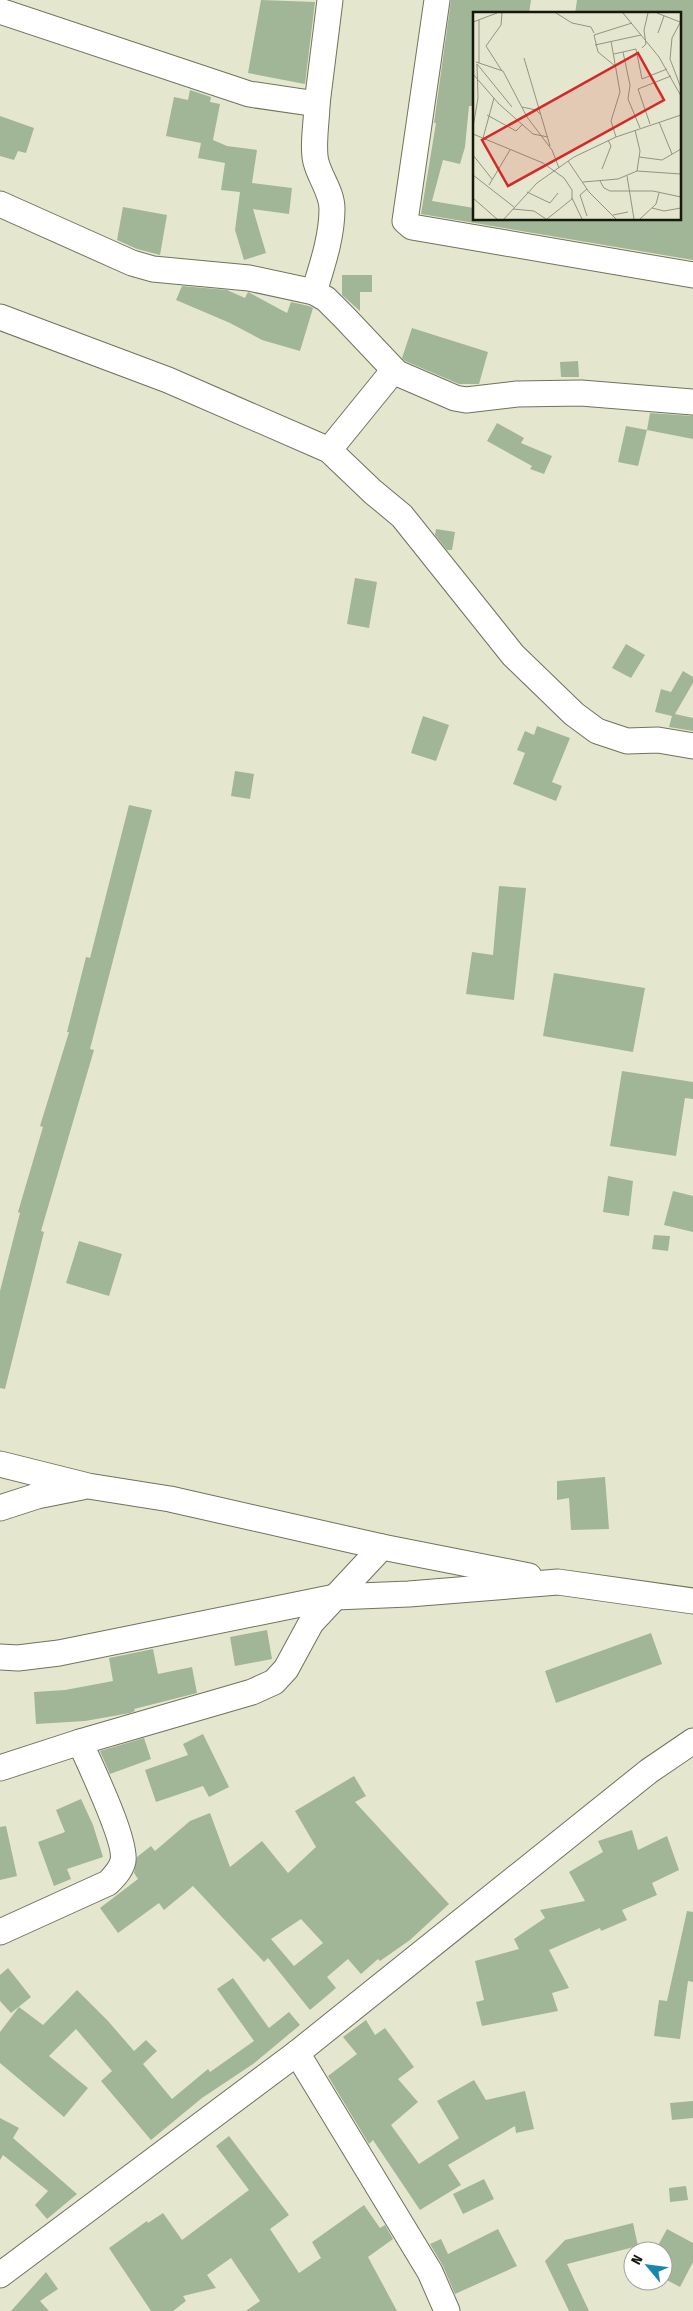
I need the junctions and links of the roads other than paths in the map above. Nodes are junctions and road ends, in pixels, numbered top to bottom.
1 (330, 0) edge
2 (437, 0) edge
3 (0, 11) edge
4 (317, 104) junction
5 (0, 204) edge
6 (693, 275) edge
7 (314, 292) junction
8 (0, 317) edge
9 (31, 327) junction
10 (0, 332) edge
11 (394, 370) junction
12 (693, 402) edge
13 (329, 450) junction
14 (693, 746) edge
15 (0, 1464) edge
16 (88, 1486) junction
17 (0, 1508) edge
18 (382, 1547) junction
19 (558, 1582) junction
20 (334, 1596) junction
21 (693, 1601) edge
22 (0, 1657) edge
23 (693, 1741) edge
24 (80, 1742) junction
25 (0, 1768) edge
26 (0, 1932) edge
27 (297, 2053) junction
28 (0, 2275) edge
29 (447, 2311) edge

1 - 4 street
2 - 6 street
3 - 4 street
4 - 7 street
5 - 7 street
7 - 11 street
8 - 9 street
9 - 10 street
9 - 13 street
11 - 12 street
11 - 13 street
13 - 14 street
15 - 16 street
16 - 17 street
16 - 18 street
18 - 19 street
18 - 20 street
19 - 20 street
19 - 21 street
20 - 22 street
20 - 24 street
23 - 27 street
24 - 25 street
24 - 26 street
27 - 28 street
27 - 29 street

